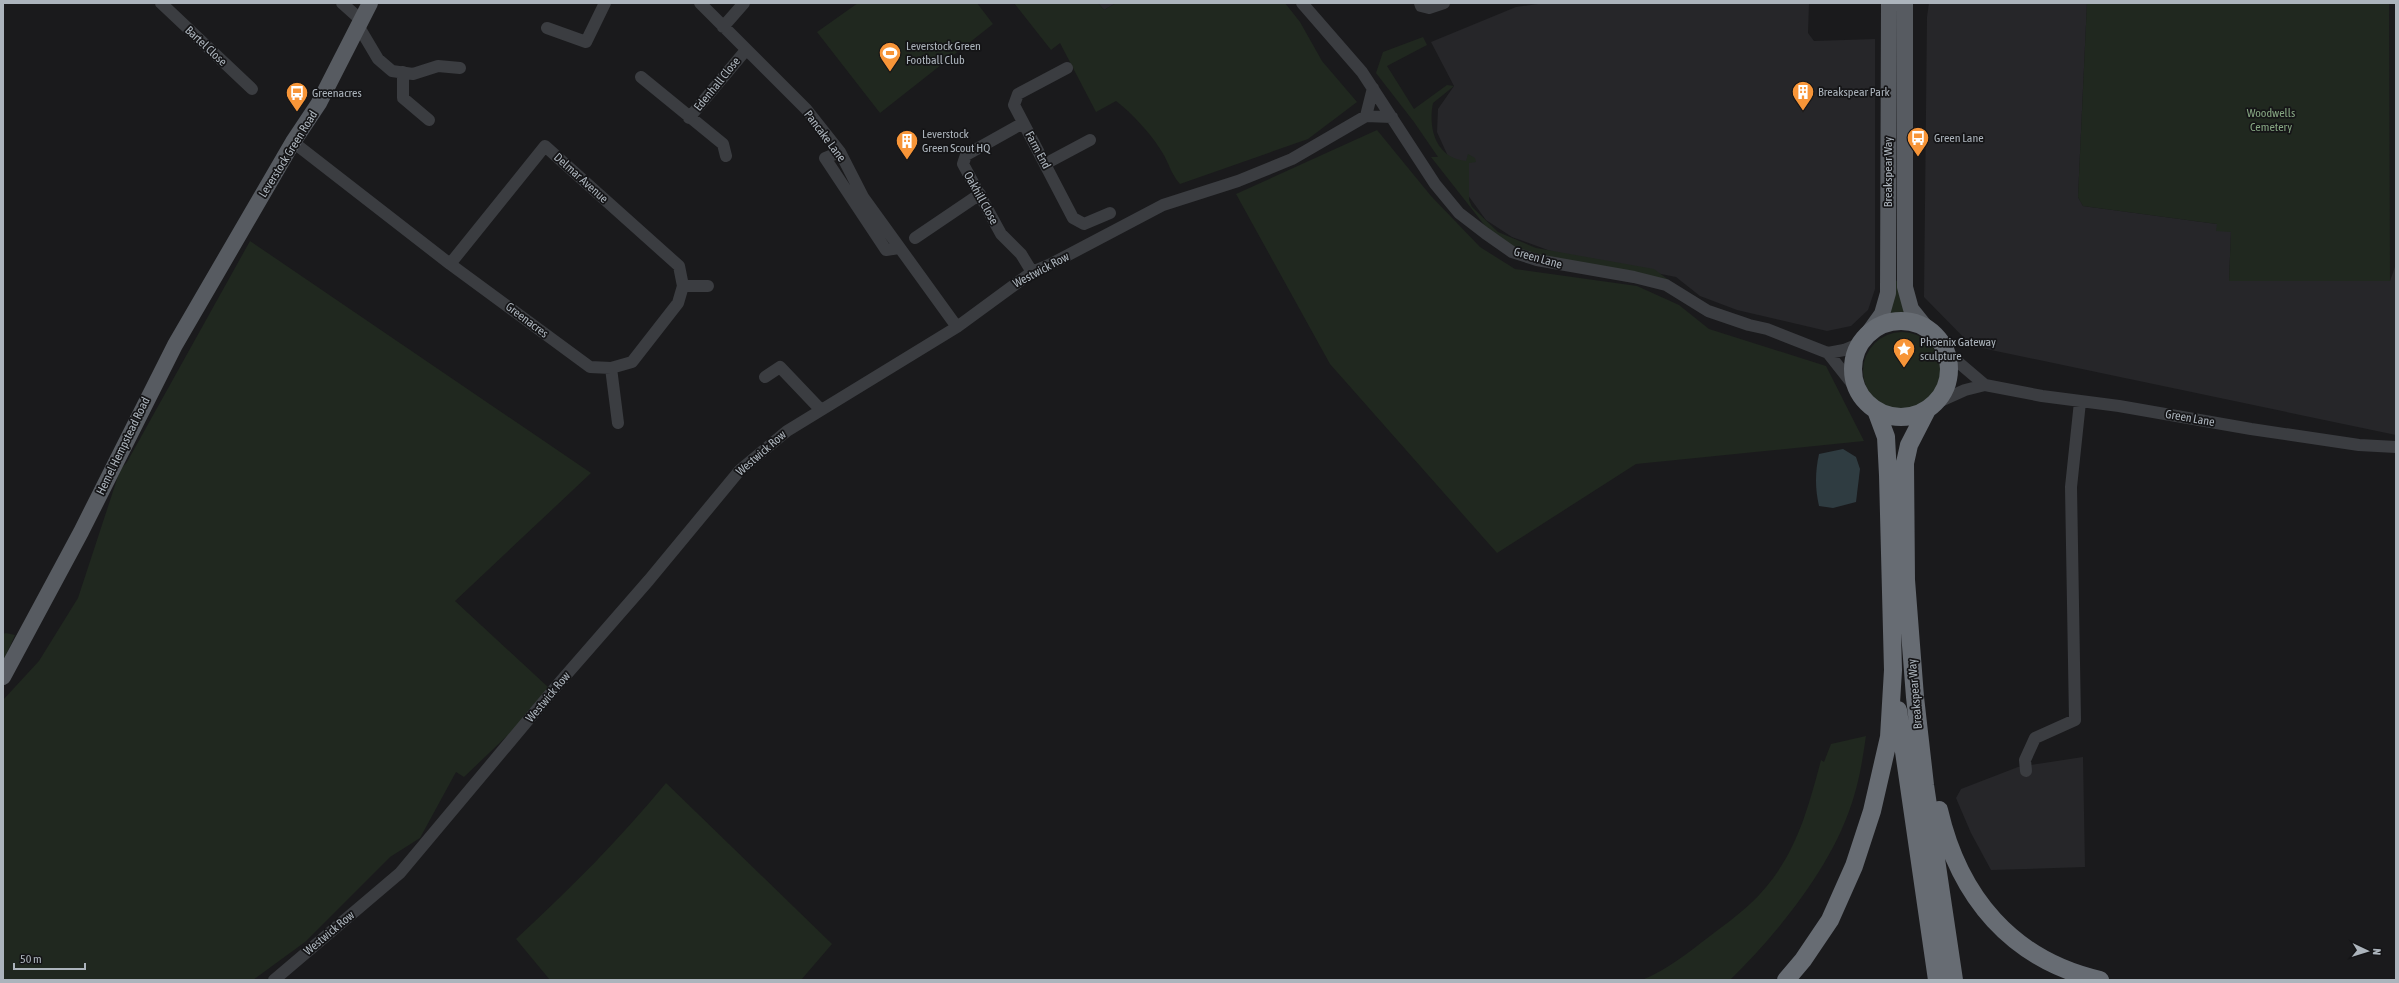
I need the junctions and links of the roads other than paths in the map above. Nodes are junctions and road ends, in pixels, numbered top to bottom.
1 (161, 3) edge
2 (342, 3) edge
3 (370, 3) edge
4 (605, 3) edge
5 (700, 3) edge
6 (744, 3) edge
7 (1302, 3) edge
8 (1420, 3) edge
9 (1444, 3) edge
10 (1888, 3) edge
11 (1905, 3) edge
12 (360, 23) junction
13 (724, 27) junction
14 (547, 28) dead end
15 (746, 50) junction
16 (460, 68) dead end
17 (1068, 68) dead end
18 (403, 72) junction
19 (641, 77) dead end
20 (1373, 88) junction
21 (252, 89) dead end
22 (1366, 116) junction
23 (1392, 117) junction
24 (690, 118) junction
25 (429, 120) dead end
26 (1024, 123) junction
27 (1090, 140) dead end
28 (293, 142) junction
29 (840, 152) junction
30 (726, 156) dead end
31 (1045, 164) junction
32 (980, 194) junction
33 (859, 199) junction
34 (1110, 213) dead end
35 (248, 218) joint
36 (915, 238) dead end
37 (450, 264) junction
38 (1032, 272) junction
39 (683, 286) junction
40 (708, 286) dead end
41 (957, 327) junction
42 (1927, 329) junction
43 (1864, 339) junction
44 (1946, 351) junction
45 (1828, 353) junction
46 (611, 368) junction
47 (765, 377) dead end
48 (1985, 385) junction
49 (1858, 391) junction
50 (2080, 402) junction
51 (1932, 406) junction
52 (820, 409) junction
53 (1876, 410) junction
54 (618, 423) dead end
55 (2396, 447) edge
56 (1893, 670) junction
57 (3, 677) edge
58 (1915, 697) junction
59 (2026, 771) dead end
60 (274, 980) edge
61 (1786, 980) edge
62 (1937, 980) edge
63 (1954, 980) edge
64 (2100, 980) edge

1 - 21 street, Bartel Close
2 - 12 street
3 - 12 main road, Leverstock Green Road
4 - 14 street
5 - 13 street, Pancake Lane
6 - 13 street
7 - 20 street, Green Lane
8 - 9 street
10 - 43 main road, Breakspear Way
11 - 42 main road, Breakspear Way
12 - 18 street
12 - 28 main road, Leverstock Green Road
13 - 15 street, Pancake Lane
15 - 24 street, Edenhall Close
15 - 29 street, Pancake Lane
16 - 18 street
17 - 26 street, Farm End
18 - 25 street
19 - 24 street, Edenhall Close
20 - 22 street
20 - 23 street, Green Lane
22 - 23 street
22 - 38 street, Westwick Row
23 - 45 street, Green Lane
24 - 30 street, Edenhall Close
26 - 31 street, Farm End
26 - 32 street, Oakhill Close
27 - 31 street
28 - 35 main road, Leverstock Green Road
28 - 37 street, Greenacres
29 - 33 street, Pancake Lane
29 - 33 street
31 - 34 street, Farm End
32 - 36 street
32 - 38 street, Oakhill Close
33 - 41 street
35 - 57 main road, Hemel Hempstead Road
37 - 39 street, Delmar Avenue
37 - 46 street, Greenacres
38 - 41 street, Westwick Row
39 - 40 street
39 - 46 street
41 - 52 street, Westwick Row
42 - 43 highway
42 - 44 highway
43 - 45 street
43 - 49 highway
44 - 48 street
44 - 51 highway
45 - 49 street, Green Lane
46 - 54 street
47 - 52 street
48 - 50 street, Green Lane
48 - 51 street, Green Lane
49 - 53 highway
50 - 55 street, Green Lane
50 - 59 street
51 - 53 highway
51 - 58 highway, Breakspear Way
52 - 60 street, Westwick Row
53 - 56 highway, Breakspear Way
56 - 61 highway
56 - 62 highway
58 - 63 highway, Breakspear Way
58 - 64 highway

